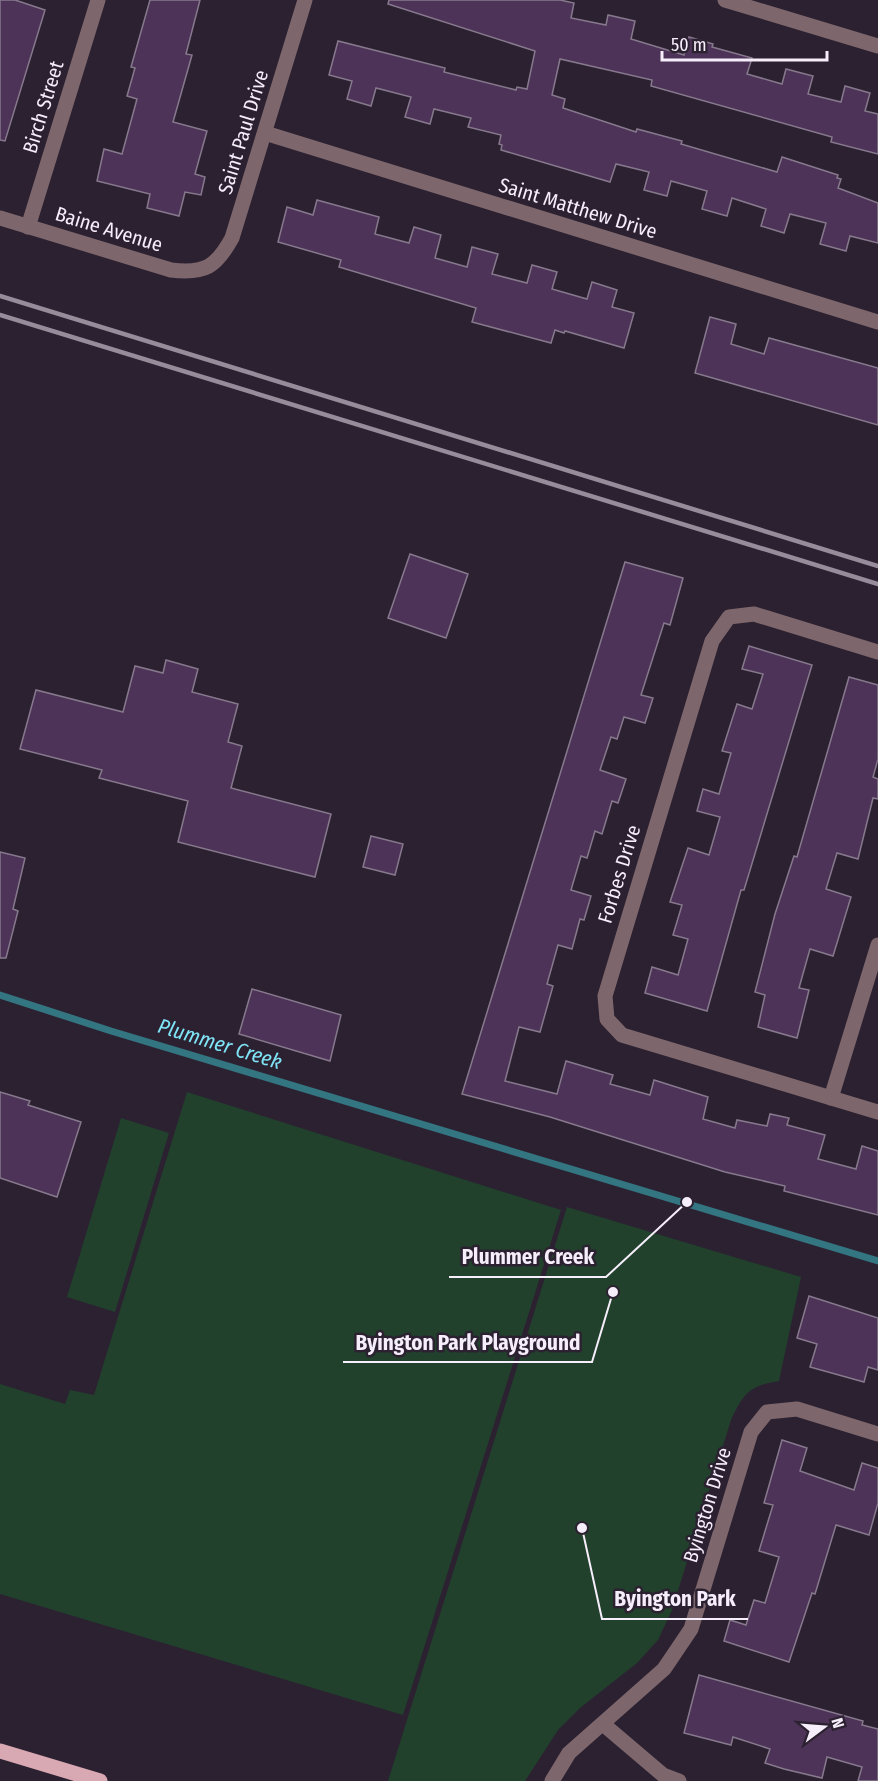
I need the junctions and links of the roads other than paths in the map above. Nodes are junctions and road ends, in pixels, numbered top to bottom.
1 (98, 0) edge
2 (305, 0) edge
3 (725, 0) edge
4 (878, 46) edge
5 (265, 133) junction
6 (0, 218) edge
7 (28, 227) junction
8 (207, 268) joint
9 (878, 322) edge
10 (878, 652) edge
11 (878, 945) edge
12 (831, 1098) junction
13 (878, 1112) edge
14 (878, 1434) edge
15 (603, 1724) junction
16 (0, 1751) edge
17 (100, 1781) edge
18 (552, 1781) edge
19 (679, 1781) edge

1 - 7 street, Birch Street
2 - 5 street, Saint Paul Drive
3 - 4 street
5 - 8 street, Saint Paul Drive
5 - 9 street, Saint Matthew Drive
6 - 7 street, Baine Avenue
7 - 8 street, Baine Avenue
10 - 12 street, Forbes Drive
11 - 12 street
12 - 13 street, Forbes Drive
14 - 15 street, Byington Drive
15 - 18 street, Byington Drive
15 - 19 street
16 - 17 main road

